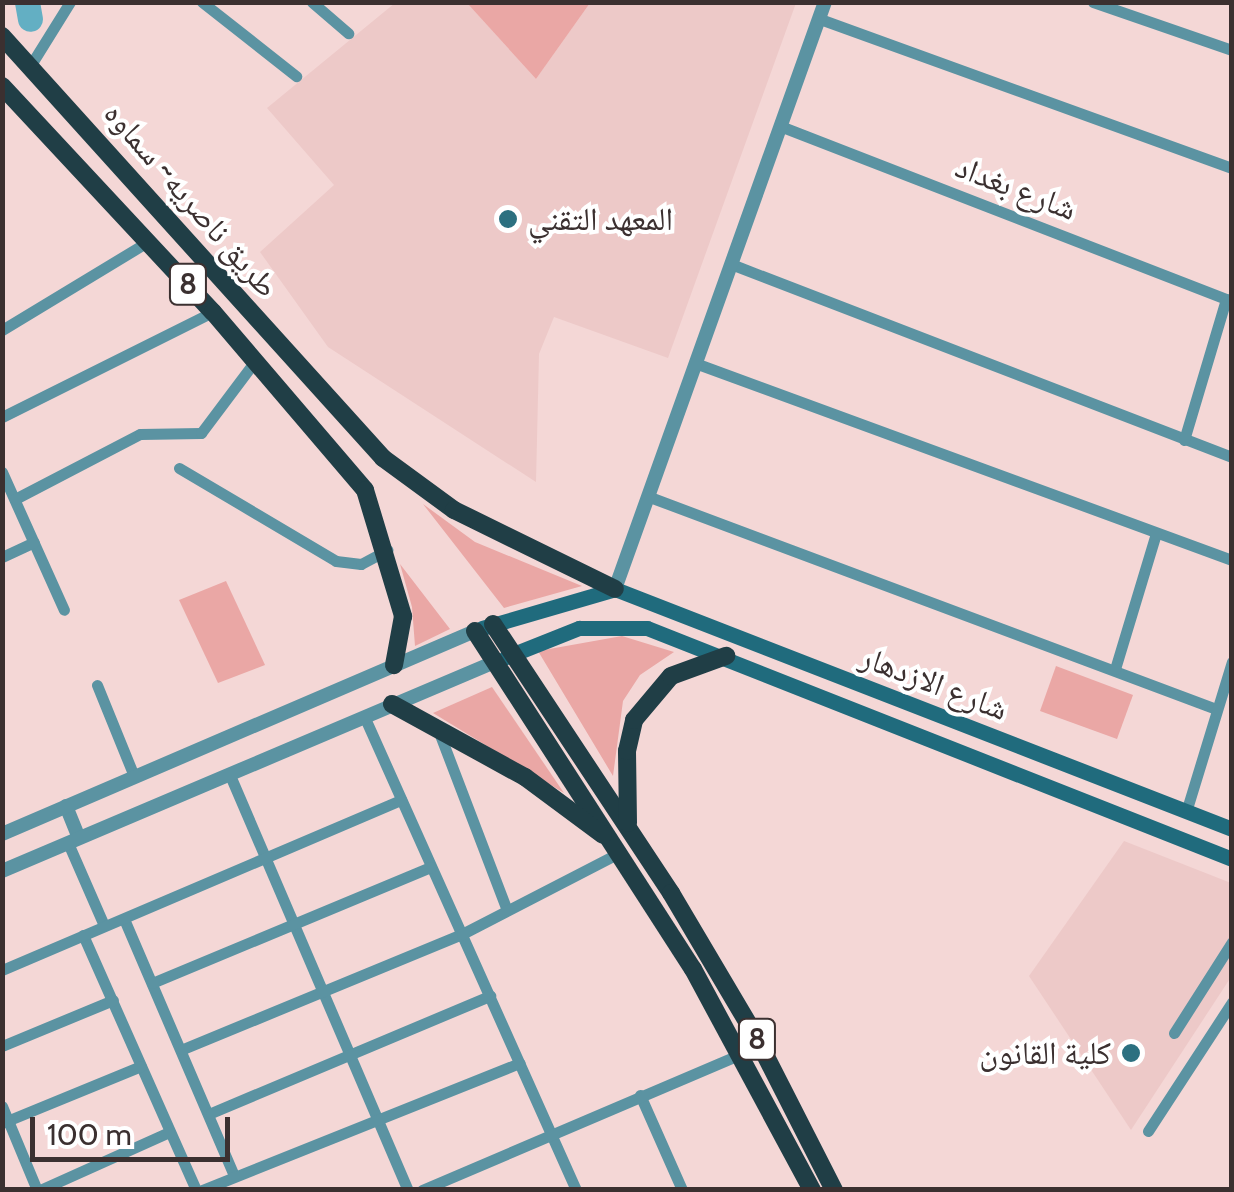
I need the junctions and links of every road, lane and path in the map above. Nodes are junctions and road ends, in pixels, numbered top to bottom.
1 (70, 2) edge
2 (202, 2) edge
3 (312, 2) edge
4 (825, 2) edge
5 (1093, 2) edge
6 (820, 18) junction
7 (348, 33) dead end
8 (2, 36) edge
9 (1232, 50) edge
10 (32, 63) junction
11 (296, 76) dead end
12 (2, 86) edge
13 (780, 126) junction
14 (1232, 168) edge
15 (188, 237) junction
16 (148, 241) junction
17 (163, 258) junction
18 (731, 264) junction
19 (1229, 300) edge
20 (213, 312) junction
21 (2, 330) edge
22 (255, 361) junction
23 (695, 362) junction
24 (2, 416) edge
25 (1184, 440) junction
26 (1232, 457) edge
27 (179, 468) dead end
28 (2, 472) edge
29 (647, 496) junction
30 (16, 499) junction
31 (1156, 533) junction
32 (34, 542) junction
33 (386, 550) junction
34 (2, 557) edge
35 (1232, 560) edge
36 (615, 589) junction
37 (64, 610) dead end
38 (493, 624) junction
39 (474, 631) junction
40 (515, 653) junction
41 (726, 656) junction
42 (496, 661) junction
43 (1232, 662) edge
44 (394, 664) junction
45 (1114, 669) junction
46 (97, 686) dead end
47 (392, 704) junction
48 (1216, 709) junction
49 (364, 716) junction
50 (436, 725) junction
51 (1042, 754) junction
52 (229, 773) junction
53 (134, 776) junction
54 (1033, 778) junction
55 (401, 800) junction
56 (66, 806) junction
57 (1186, 812) junction
58 (628, 823) junction
59 (1232, 829) edge
60 (2, 834) edge
61 (73, 840) junction
62 (622, 852) junction
63 (265, 858) junction
64 (1232, 859) edge
65 (432, 867) junction
66 (2, 872) edge
67 (507, 910) junction
68 (124, 919) junction
69 (104, 922) junction
70 (294, 926) junction
71 (462, 934) junction
72 (84, 935) junction
73 (1232, 942) edge
74 (2, 970) edge
75 (152, 984) junction
76 (322, 990) junction
77 (490, 996) junction
78 (113, 1000) junction
79 (1232, 1002) edge
80 (1218, 1024) junction
81 (1232, 1030) edge
82 (1174, 1033) dead end
83 (2, 1046) edge
84 (183, 1049) junction
85 (740, 1054) junction
86 (350, 1056) junction
87 (520, 1062) junction
88 (141, 1066) junction
89 (640, 1095) junction
90 (2, 1106) edge
91 (211, 1113) junction
92 (6, 1122) edge
93 (379, 1122) junction
94 (169, 1132) junction
95 (1148, 1132) dead end
96 (552, 1134) junction
97 (233, 1173) junction
98 (220, 1188) edge
99 (39, 1190) edge
100 (199, 1190) edge
101 (408, 1190) edge
102 (422, 1190) edge
103 (576, 1190) edge
104 (682, 1190) edge
105 (812, 1190) edge
106 (834, 1190) edge

1 - 10 street
2 - 11 street
3 - 7 street
4 - 6 street
5 - 9 street
6 - 13 street
6 - 14 street
8 - 10 highway, طريق ناصريه~ سماوه / 8
10 - 15 highway, طريق ناصريه~ سماوه / 8
12 - 16 highway, طريق ناصريه~ سماوه / 8
13 - 18 street
13 - 19 street, شارع بغداد
15 - 17 highway
15 - 36 highway, طريق ناصريه~ سماوه / 8
16 - 17 highway, طريق ناصريه~ سماوه / 8
16 - 21 street
17 - 20 highway, طريق ناصريه~ سماوه / 8
18 - 23 street
18 - 25 street
19 - 25 street
20 - 22 highway, طريق ناصريه~ سماوه / 8
20 - 24 street
22 - 30 street
22 - 33 highway, طريق ناصريه~ سماوه / 8
23 - 29 street
23 - 31 street
25 - 26 street
27 - 33 street
28 - 30 street
29 - 36 street
29 - 45 street
30 - 32 street
31 - 35 street
31 - 45 street
32 - 34 street
32 - 37 street
33 - 44 highway
36 - 38 main road
36 - 51 main road, شارع الازدهار
38 - 39 main road
38 - 40 highway, 8
39 - 42 highway, 8
39 - 44 street
40 - 41 main road, شارع الازدهار
40 - 42 main road, شارع الازدهار
40 - 58 highway, 8
41 - 54 main road, شارع الازدهار
41 - 58 highway
42 - 47 street
42 - 62 highway, 8
43 - 48 street
44 - 53 street
45 - 48 street
46 - 53 street
47 - 49 street
47 - 50 highway
48 - 57 street
49 - 52 street
49 - 55 street
50 - 62 highway
50 - 67 street
51 - 54 main road
51 - 57 main road, شارع الازدهار
52 - 61 street
52 - 63 street
53 - 56 street
54 - 64 main road, شارع الازدهار
55 - 63 street
55 - 65 street
56 - 60 street
56 - 61 street
57 - 59 main road, شارع الازدهار
58 - 106 highway, 8
61 - 66 street
61 - 69 street
62 - 67 street
62 - 85 highway, 8
63 - 68 street
63 - 70 street
65 - 70 street
65 - 71 street
67 - 71 street
68 - 69 street
68 - 75 street
69 - 72 street
70 - 75 street
70 - 76 street
71 - 76 street
71 - 77 street
72 - 74 street
72 - 78 street
73 - 82 street
75 - 84 street
76 - 84 street
76 - 86 street
77 - 86 street
77 - 87 street
78 - 83 street
78 - 88 street
79 - 80 street
80 - 81 street
80 - 95 street
84 - 91 street
85 - 89 street
85 - 105 highway, 8
86 - 91 street
86 - 93 street
87 - 93 street
87 - 96 street
88 - 92 street
88 - 94 street
89 - 96 street
89 - 104 street
90 - 92 street
91 - 97 street
92 - 99 street
93 - 97 street
93 - 101 street
94 - 99 street
94 - 100 street
96 - 102 street
96 - 103 street
97 - 98 street
98 - 100 street

